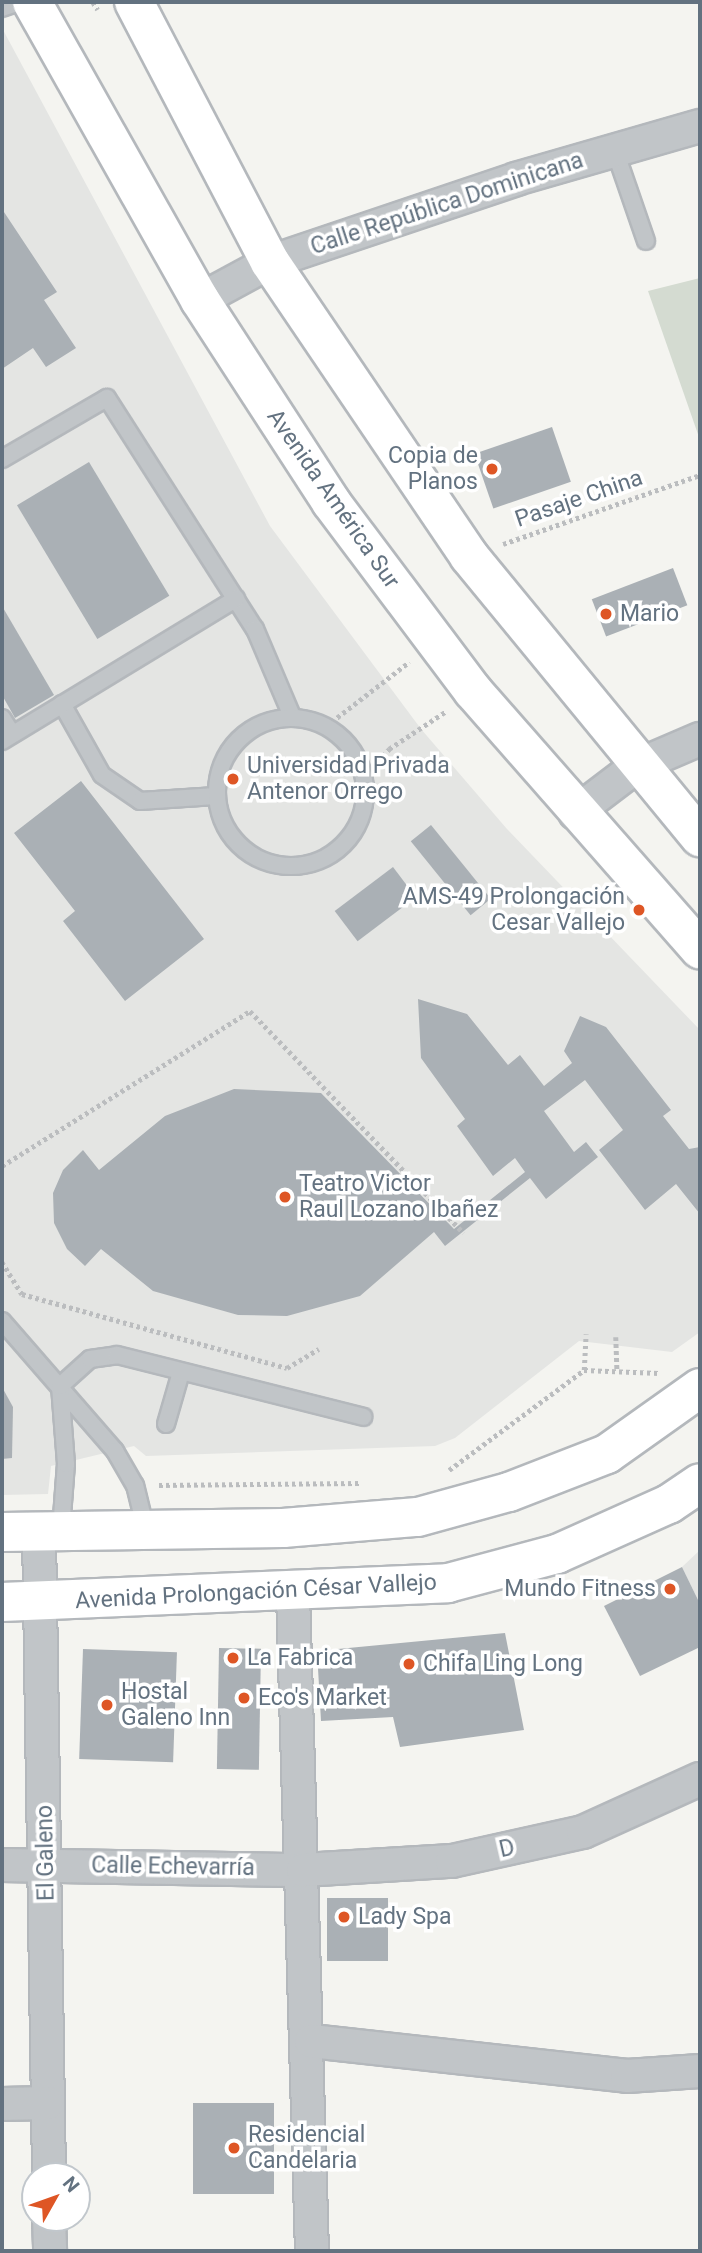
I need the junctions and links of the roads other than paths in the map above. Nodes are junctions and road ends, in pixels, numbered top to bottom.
1 (19, 2) edge
2 (32, 2) edge
3 (134, 2) edge
4 (2, 8) edge
5 (700, 126) edge
6 (615, 151) junction
7 (646, 241) dead end
8 (270, 262) junction
9 (200, 300) junction
10 (2, 459) edge
11 (236, 599) junction
12 (62, 704) junction
13 (292, 716) junction
14 (2, 718) edge
15 (7, 738) edge
16 (700, 739) edge
17 (638, 766) junction
18 (216, 796) junction
19 (575, 813) junction
20 (700, 837) edge
21 (700, 949) edge
22 (2, 1321) edge
23 (181, 1372) junction
24 (60, 1386) junction
25 (693, 1394) edge
26 (363, 1417) dead end
27 (166, 1424) dead end
28 (700, 1483) edge
29 (146, 1530) junction
30 (34, 1531) edge
31 (293, 1593) junction
32 (44, 1601) junction
33 (2, 1602) edge
34 (700, 1779) edge
35 (2, 1865) edge
36 (46, 1865) junction
37 (303, 1870) junction
38 (311, 2041) junction
39 (700, 2071) edge
40 (48, 2103) junction
41 (2, 2104) edge
42 (49, 2162) edge
43 (50, 2232) edge
44 (50, 2251) edge
45 (312, 2251) edge

1 - 4 lane
2 - 9 main road, Avenida América Sur
3 - 8 main road
5 - 6 street, Calle República Dominicana
6 - 7 lane
6 - 8 street, Calle República Dominicana
8 - 9 street, Calle República Dominicana
8 - 17 main road
9 - 19 main road, Avenida América Sur
10 - 11 lane
11 - 12 lane
11 - 13 lane
12 - 15 lane
12 - 18 lane
13 - 18 lane
13 - 18 lane
14 - 15 lane
16 - 17 street
17 - 19 street
17 - 20 main road
19 - 21 main road, Avenida América Sur
22 - 24 lane
23 - 24 lane
23 - 26 lane
23 - 27 lane
24 - 29 lane
24 - 30 lane
25 - 29 main road
28 - 31 main road, Avenida Prolongación César Vallejo
29 - 30 main road
30 - 32 street, El Galeno
31 - 32 main road, Avenida Prolongación César Vallejo
31 - 37 street
32 - 33 main road, Avenida Prolongación César Vallejo
32 - 36 street, El Galeno
34 - 37 street, D
35 - 36 street, Calle Echevarría
36 - 37 street, Calle Echevarría
36 - 40 street, El Galeno
37 - 38 street
38 - 39 street
38 - 45 street
40 - 41 street
40 - 42 street, El Galeno
43 - 44 street

